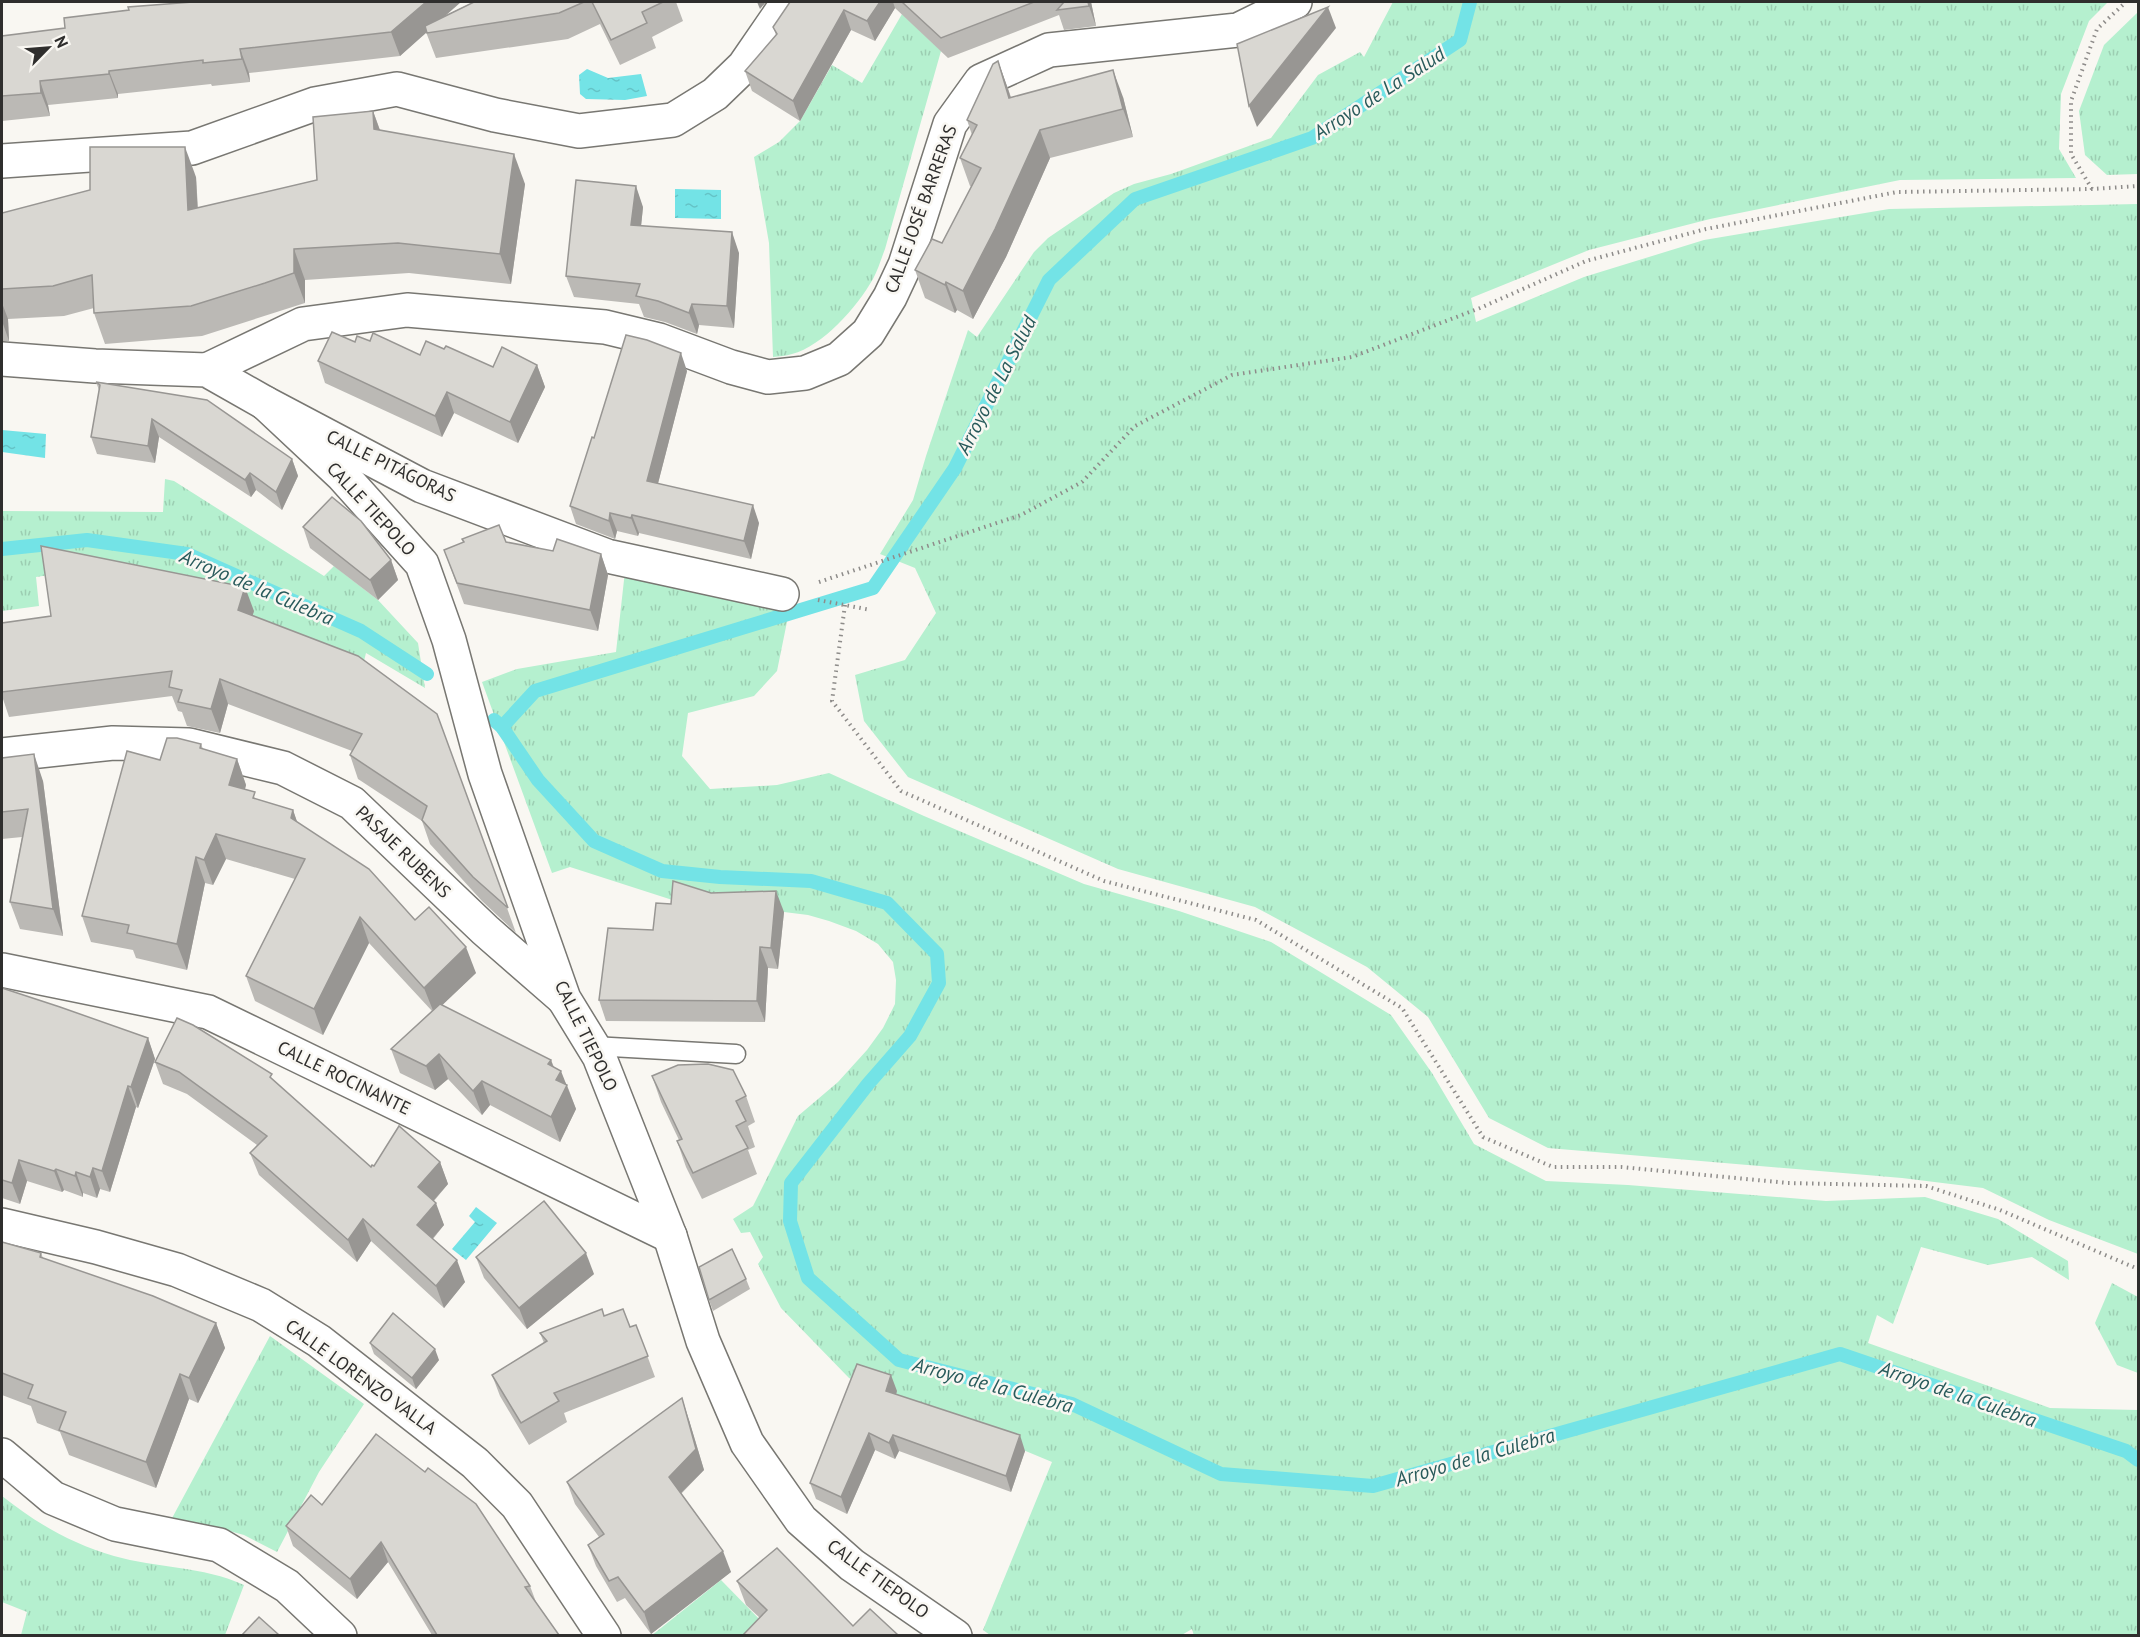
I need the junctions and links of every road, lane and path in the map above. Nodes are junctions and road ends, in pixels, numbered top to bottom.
1 (788, 2) edge
2 (1295, 2) edge
3 (2126, 2) edge
4 (2, 161) edge
5 (2139, 186) edge
6 (2092, 189) junction
7 (2, 359) edge
8 (207, 370) junction
9 (265, 403) junction
10 (782, 594) junction
11 (845, 605) junction
12 (871, 610) dead end
13 (2, 755) edge
14 (2, 970) edge
15 (564, 999) junction
16 (593, 1046) junction
17 (736, 1054) dead end
18 (2, 1225) edge
19 (670, 1236) junction
20 (2139, 1269) edge
21 (2, 1455) edge
22 (340, 1635) edge
23 (604, 1635) edge
24 (955, 1635) edge

1 - 4 street
2 - 8 street, CALLE JOSÉ BARRERAS
3 - 6 path
5 - 6 path
6 - 10 path
7 - 8 street, CALLE PITÁGORAS
8 - 9 street, CALLE PITÁGORAS
9 - 10 street, CALLE PITÁGORAS
9 - 15 street, CALLE TIEPOLO
10 - 11 path
11 - 12 path
11 - 20 path
13 - 15 street, PASAJE RUBENS
14 - 19 street, CALLE ROCINANTE
15 - 16 street, CALLE TIEPOLO
16 - 17 lane
16 - 19 street, CALLE TIEPOLO
18 - 23 street, CALLE LORENZO VALLA
19 - 24 street, CALLE TIEPOLO
21 - 22 street

